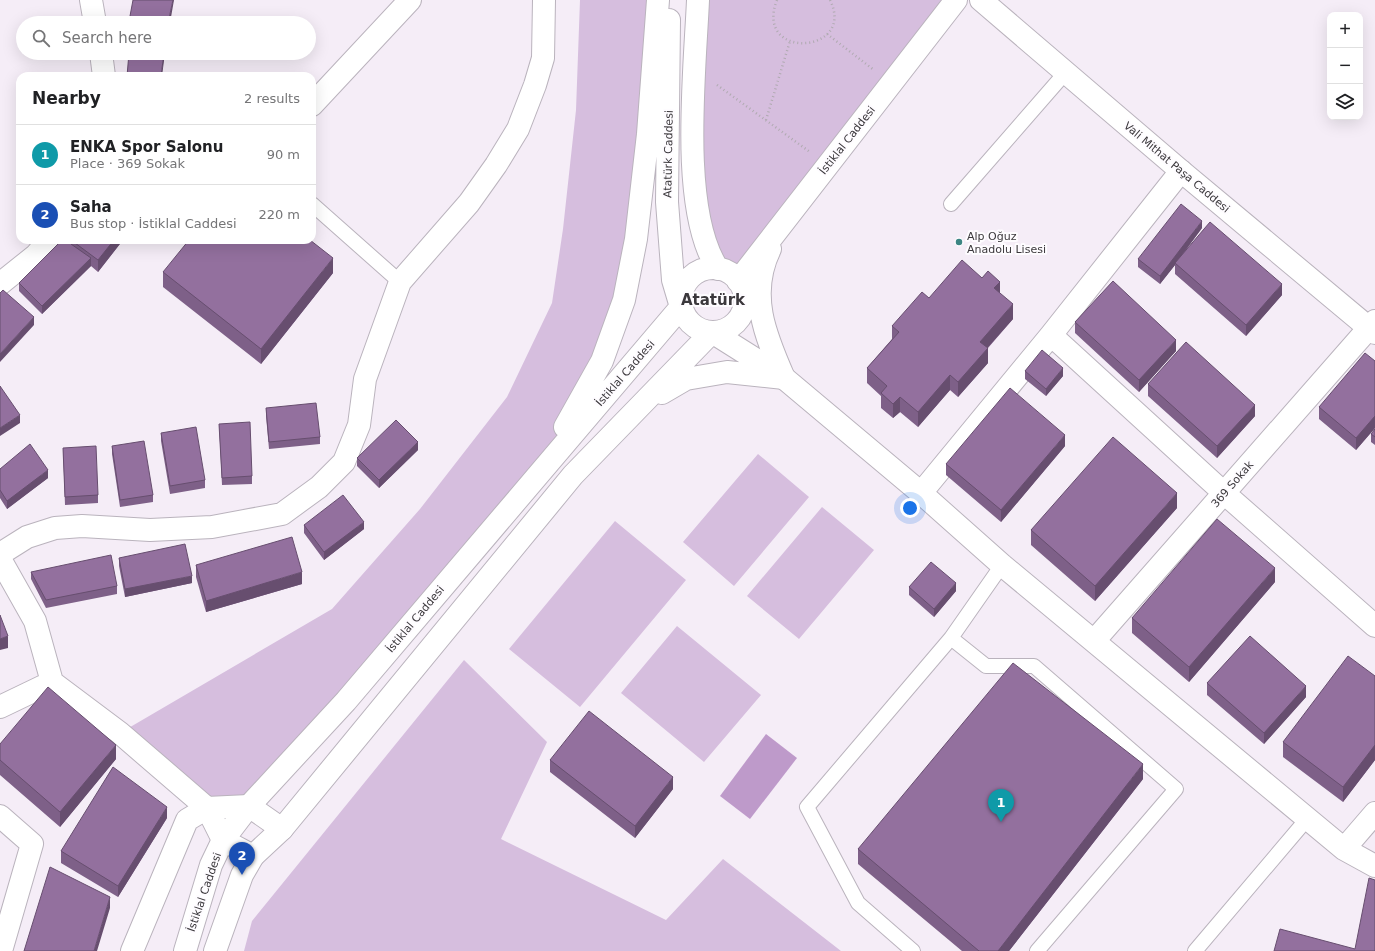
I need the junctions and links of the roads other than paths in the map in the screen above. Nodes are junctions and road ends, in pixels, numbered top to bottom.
1 (91, 0) edge
2 (410, 0) edge
3 (544, 0) edge
4 (658, 0) edge
5 (669, 0) edge
6 (698, 0) edge
7 (956, 0) edge
8 (981, 0) edge
9 (94, 16) edge
10 (102, 60) edge
11 (103, 72) edge
12 (1066, 72) junction
13 (316, 101) edge
14 (1181, 171) junction
15 (952, 204) dead end
16 (316, 208) edge
17 (783, 222) junction
18 (45, 244) edge
19 (718, 269) junction
20 (738, 281) junction
21 (400, 282) junction
22 (0, 284) edge
23 (681, 307) junction
24 (739, 319) junction
25 (1373, 327) edge
26 (712, 332) junction
27 (1051, 335) junction
28 (784, 378) junction
29 (643, 403) junction
30 (529, 485) junction
31 (921, 493) junction
32 (1224, 493) junction
33 (0, 554) edge
34 (0, 559) edge
35 (1002, 565) junction
36 (1375, 626) edge
37 (951, 638) junction
38 (1094, 641) junction
39 (52, 682) junction
40 (0, 707) edge
41 (248, 806) junction
42 (207, 808) junction
43 (1375, 813) edge
44 (0, 816) edge
45 (1308, 818) junction
46 (282, 829) junction
47 (223, 840) junction
48 (1344, 849) junction
49 (253, 856) junction
50 (1375, 866) edge
51 (1, 951) edge
52 (132, 951) edge
53 (185, 951) edge
54 (214, 951) edge
55 (912, 951) edge
56 (1037, 951) edge
57 (1195, 951) edge

1 - 9 street
2 - 13 street
3 - 21 street
4 - 30 street
5 - 23 street, Atatürk Caddesi
6 - 19 street
7 - 17 street, İstiklal Caddesi
8 - 12 street, Vali Mithat Paşa Caddesi
10 - 11 street
12 - 14 street, Vali Mithat Paşa Caddesi
12 - 15 lane
14 - 25 street, Vali Mithat Paşa Caddesi
14 - 27 street
16 - 21 lane
17 - 20 street, İstiklal Caddesi
17 - 28 street
18 - 22 street
19 - 20 street
19 - 23 street
20 - 24 street
21 - 33 street
23 - 26 street
23 - 30 street, İstiklal Caddesi
24 - 26 street
24 - 28 street
25 - 32 street, 369 Sokak
26 - 28 street
26 - 29 street
27 - 31 street
27 - 32 street
28 - 29 street
28 - 31 street
29 - 46 street
30 - 41 street, İstiklal Caddesi
31 - 35 street
32 - 36 street
32 - 38 street, 369 Sokak
34 - 39 street
35 - 37 lane
35 - 38 street
37 - 55 lane
37 - 56 lane
38 - 45 street
39 - 40 street
39 - 42 street
41 - 42 street
41 - 46 street
41 - 47 street, İstiklal Caddesi
42 - 47 street
42 - 52 street
43 - 48 street
44 - 51 street
45 - 48 street
45 - 57 lane
46 - 49 street
47 - 49 street
47 - 53 street, İstiklal Caddesi
48 - 50 street
49 - 54 street

